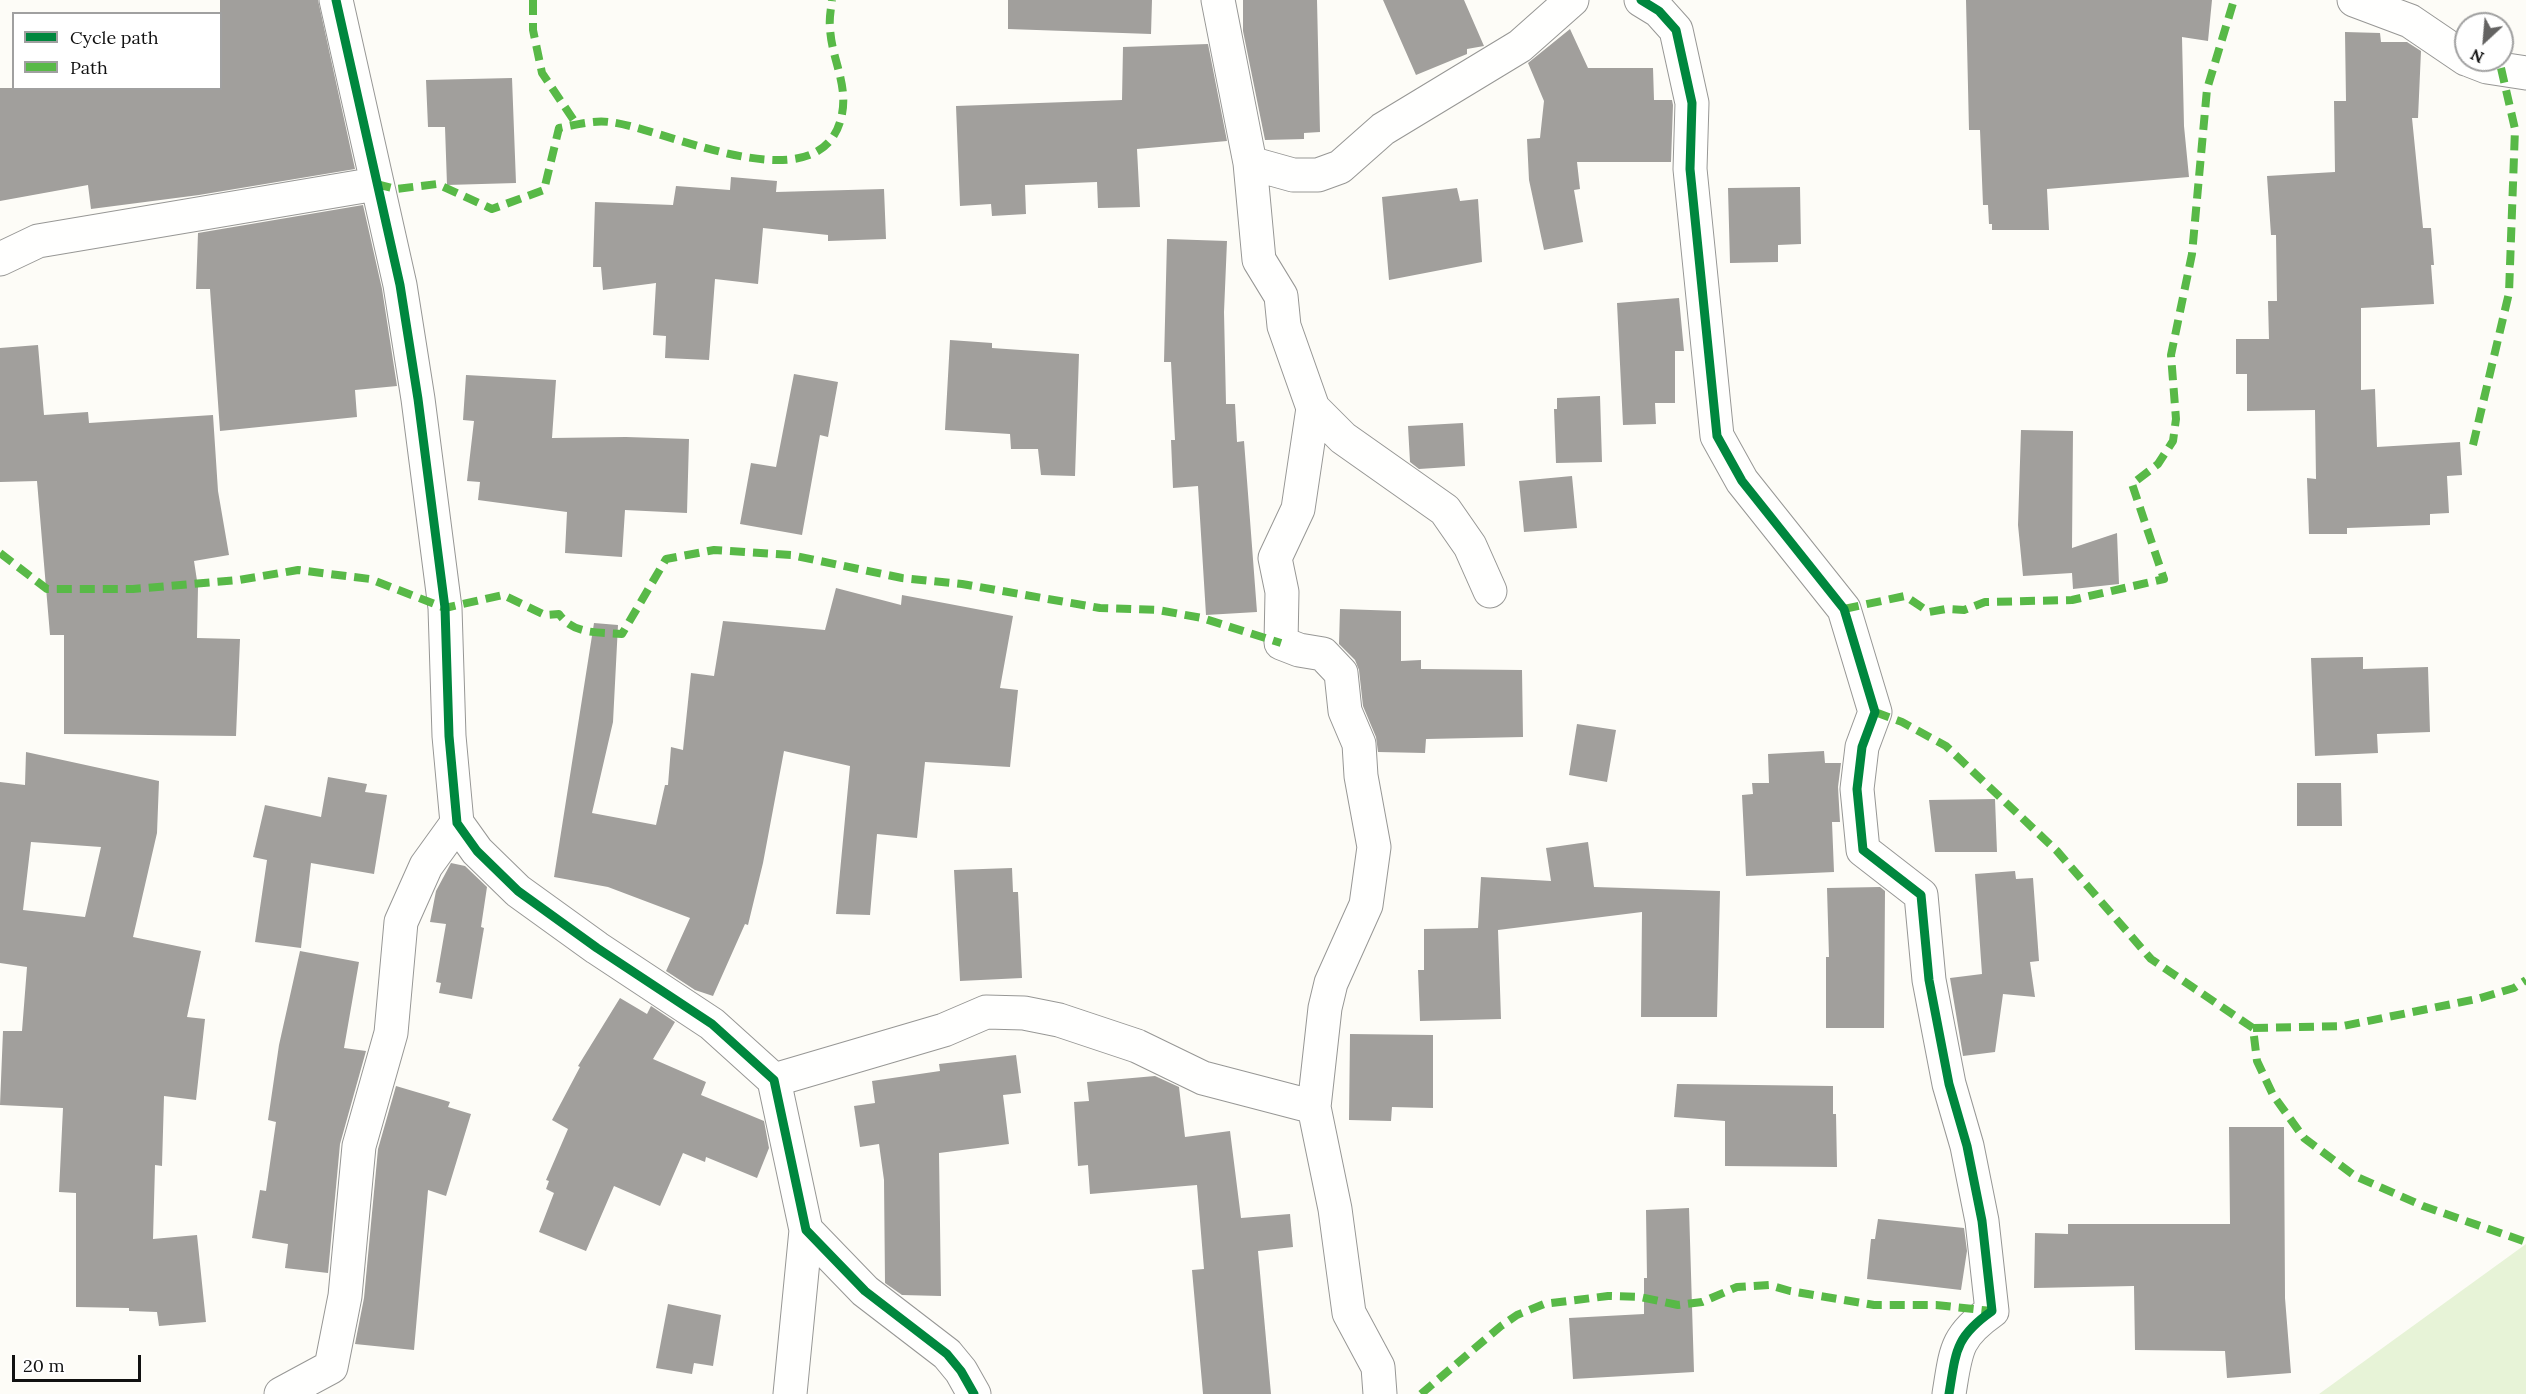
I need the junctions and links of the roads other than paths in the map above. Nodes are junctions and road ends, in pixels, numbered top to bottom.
1 (336, 0) edge
2 (1218, 0) edge
3 (1572, 0) edge
4 (1641, 0) edge
5 (2354, 0) edge
6 (2454, 50) edge
7 (1250, 163) junction
8 (376, 184) junction
9 (0, 259) edge
10 (1313, 408) junction
11 (1490, 591) dead end
12 (457, 824) junction
13 (774, 1080) junction
14 (1314, 1107) junction
15 (806, 1230) junction
16 (281, 1394) edge
17 (790, 1394) edge
18 (974, 1394) edge
19 (1380, 1394) edge
20 (1949, 1394) edge

1 - 8 street
2 - 7 street
3 - 7 street
4 - 20 street
5 - 6 street
7 - 10 street
8 - 9 street
8 - 12 street
10 - 11 street
10 - 14 street
12 - 13 street
12 - 16 street
13 - 14 street
13 - 15 street
14 - 19 street
15 - 17 street
15 - 18 street

